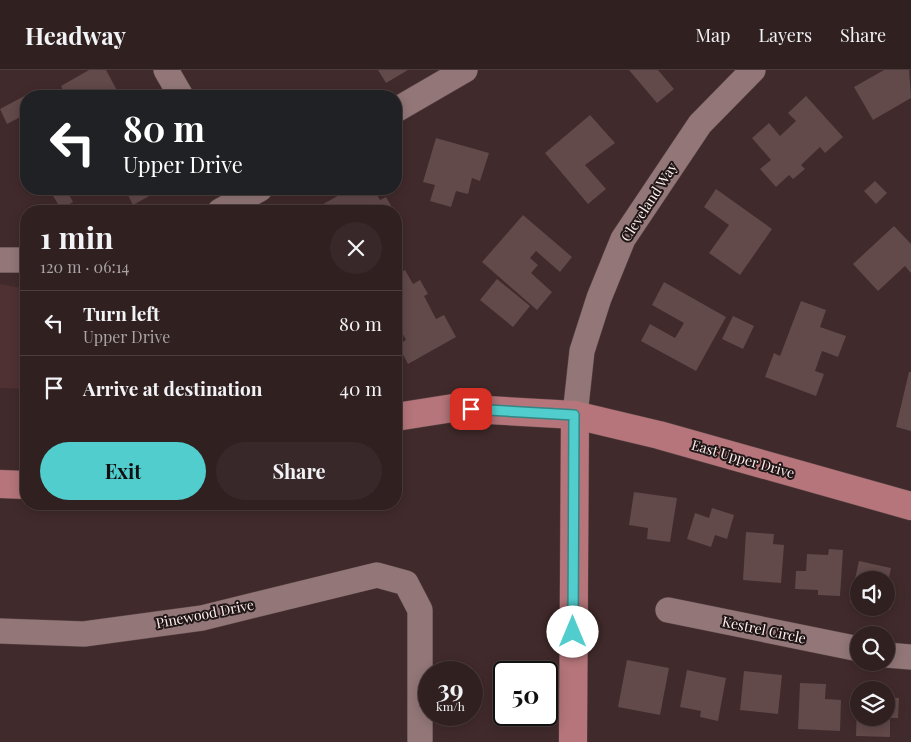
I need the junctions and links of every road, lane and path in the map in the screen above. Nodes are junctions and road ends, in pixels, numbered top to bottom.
1 (166, 70) edge
2 (465, 70) edge
3 (753, 70) edge
4 (178, 90) edge
5 (402, 107) edge
6 (0, 260) edge
7 (20, 260) edge
8 (574, 415) junction
9 (402, 416) edge
10 (0, 484) edge
11 (20, 486) edge
12 (911, 506) edge
13 (668, 610) dead end
14 (0, 631) edge
15 (850, 647) edge
16 (895, 656) edge
17 (911, 657) edge
18 (420, 742) edge
19 (572, 742) edge

1 - 4 street
2 - 5 street
3 - 8 street, Cleveland Way
6 - 7 street
8 - 9 main road, East Upper Drive
8 - 12 main road, East Upper Drive
8 - 19 main road
10 - 11 main road
13 - 15 street, Kestrel Circle
14 - 18 street, Pinewood Drive
16 - 17 street

